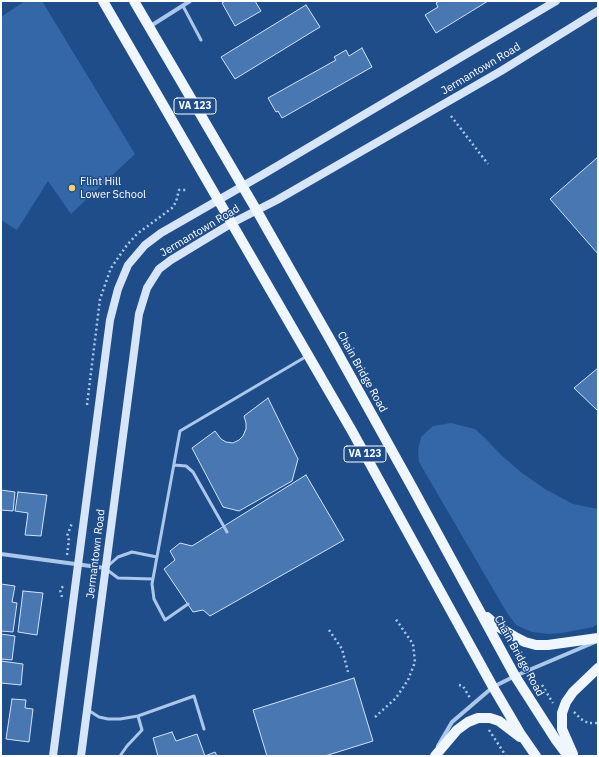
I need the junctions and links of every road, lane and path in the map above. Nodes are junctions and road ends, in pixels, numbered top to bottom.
1 (103, 1) edge
2 (134, 1) edge
3 (190, 1) edge
4 (556, 1) edge
5 (183, 6) junction
6 (598, 11) edge
7 (149, 27) junction
8 (202, 40) dead end
9 (452, 116) dead end
10 (488, 164) dead end
11 (242, 187) junction
12 (218, 201) junction
13 (257, 211) junction
14 (232, 223) junction
15 (309, 355) junction
16 (174, 465) junction
17 (227, 532) dead end
18 (1, 554) edge
19 (157, 557) junction
20 (78, 565) junction
21 (105, 568) junction
22 (153, 579) junction
23 (188, 604) dead end
24 (480, 610) junction
25 (395, 618) dead end
26 (329, 630) dead end
27 (598, 640) edge
28 (598, 668) edge
29 (348, 672) dead end
30 (515, 676) junction
31 (542, 685) dead end
32 (493, 687) junction
33 (556, 706) dead end
34 (87, 709) junction
35 (573, 711) dead end
36 (138, 716) junction
37 (375, 717) dead end
38 (598, 723) edge
39 (204, 729) dead end
40 (490, 732) dead end
41 (527, 743) junction
42 (53, 756) edge
43 (81, 756) edge
44 (120, 756) edge
45 (435, 756) edge
46 (506, 756) edge
47 (536, 756) edge
48 (568, 756) edge
49 (573, 756) edge

1 - 12 main road, VA 123
2 - 7 main road, Chain Bridge Road / VA 123
3 - 5 street
4 - 11 main road, Jermantown Road
5 - 7 street
5 - 8 lane
6 - 13 main road, Jermantown Road
7 - 11 main road, Chain Bridge Road / VA 123
9 - 10 path
11 - 12 main road, Jermantown Road
11 - 13 main road, Chain Bridge Road / VA 123
12 - 14 main road, VA 123
12 - 20 main road, Jermantown Road
13 - 14 main road, Jermantown Road
13 - 24 main road, Chain Bridge Road / VA 123
14 - 15 main road, VA 123
14 - 21 main road, Jermantown Road
15 - 16 lane
15 - 32 main road, VA 123
16 - 17 lane
16 - 19 lane
18 - 20 street
19 - 21 lane
19 - 22 lane
20 - 21 street
20 - 42 main road, Jermantown Road
21 - 22 lane
21 - 34 main road, Jermantown Road
22 - 23 lane
24 - 27 main road
24 - 30 main road, Chain Bridge Road / VA 123
25 - 37 path
26 - 29 path
27 - 30 street
28 - 49 main road
30 - 32 street
30 - 48 main road, Chain Bridge Road / VA 123
31 - 33 path
32 - 41 main road, VA 123
32 - 45 street
34 - 36 lane
34 - 43 main road, Jermantown Road
35 - 38 path
36 - 39 lane
36 - 44 lane
40 - 46 path
41 - 45 main road
41 - 47 main road, VA 123

